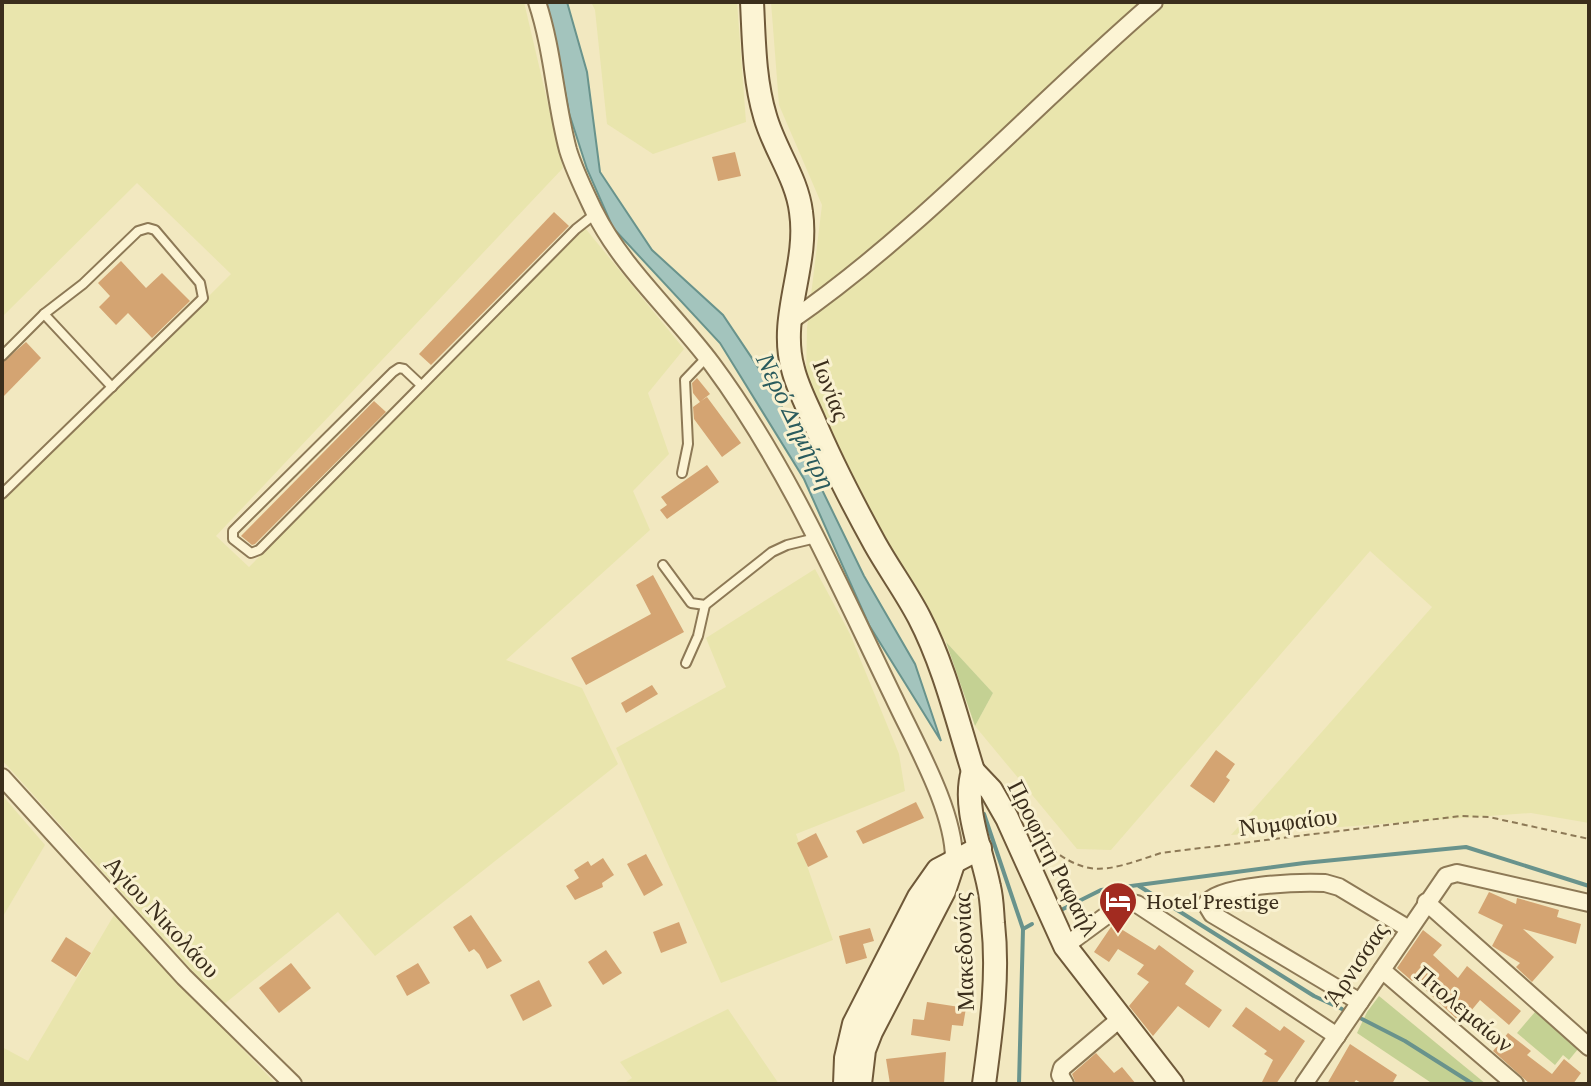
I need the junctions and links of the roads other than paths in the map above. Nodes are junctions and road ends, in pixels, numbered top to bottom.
1 (537, 2) edge
2 (752, 2) edge
3 (1154, 2) edge
4 (595, 213) junction
5 (44, 314) junction
6 (789, 322) junction
7 (2, 356) edge
8 (707, 357) junction
9 (421, 385) junction
10 (112, 387) junction
11 (682, 473) dead end
12 (2, 494) edge
13 (816, 538) junction
14 (663, 565) dead end
15 (705, 605) junction
16 (686, 663) dead end
17 (973, 771) junction
18 (2, 777) edge
19 (980, 848) junction
20 (954, 861) junction
21 (1426, 902) junction
22 (1589, 903) edge
23 (1409, 929) junction
24 (1065, 946) junction
25 (1382, 970) junction
26 (1360, 1002) junction
27 (1121, 1018) junction
28 (1337, 1036) junction
29 (1589, 1047) edge
30 (293, 1084) edge
31 (845, 1084) edge
32 (860, 1084) edge
33 (984, 1084) edge
34 (1065, 1084) edge
35 (1172, 1084) edge
36 (1304, 1084) edge
37 (1515, 1084) edge

1 - 4 street
2 - 6 street, Ιωνίας
3 - 6 street
4 - 8 street
4 - 9 lane
5 - 7 lane
5 - 10 lane
5 - 10 lane
6 - 17 street, Ιωνίας
8 - 11 lane
8 - 13 street
9 - 9 lane
10 - 12 lane
13 - 15 lane
13 - 20 street
14 - 15 lane
15 - 16 lane
17 - 19 street, Μακεδονίας
17 - 24 street, Προφήτη Ραφαήλ
18 - 30 street, Αγίου Νικολάου
19 - 20 street
19 - 33 street, Μακεδονίας
20 - 31 street
20 - 32 street
21 - 22 street, Άρνισσας
21 - 23 street, Άρνισσας
21 - 29 street
23 - 25 street, Άρνισσας
23 - 26 street
24 - 27 street, Προφήτη Ραφαήλ
24 - 28 street
25 - 26 street, Άρνισσας
25 - 37 street, Πτολεμαίων
26 - 28 street, Άρνισσας
27 - 34 street
27 - 35 street, Προφήτη Ραφαήλ
28 - 36 street, Άρνισσας

